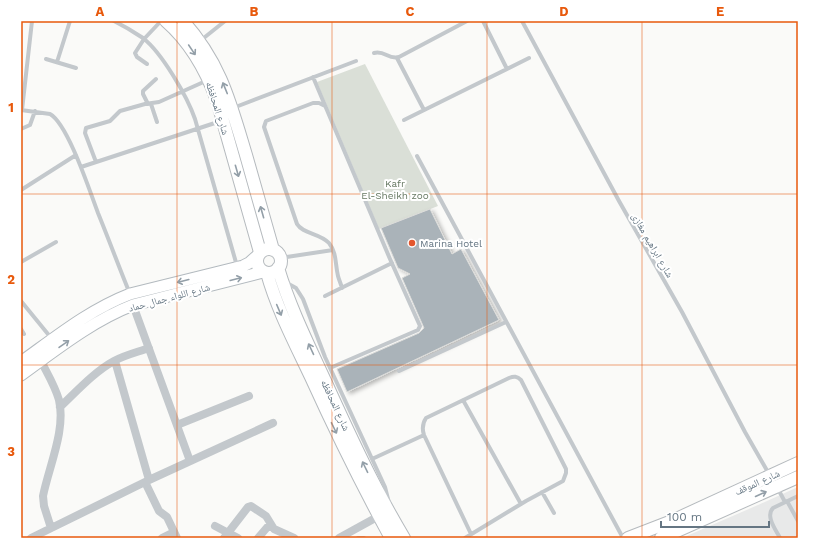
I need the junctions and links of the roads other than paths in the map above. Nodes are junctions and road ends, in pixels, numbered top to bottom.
1 (32, 21) edge
2 (70, 21) edge
3 (114, 21) edge
4 (161, 21) edge
5 (166, 21) edge
6 (183, 21) edge
7 (224, 21) edge
8 (467, 21) edge
9 (483, 21) edge
10 (522, 21) edge
11 (144, 39) junction
12 (199, 41) junction
13 (374, 54) dead end
14 (397, 58) junction
15 (528, 58) dead end
16 (46, 59) dead end
17 (356, 61) dead end
18 (57, 62) junction
19 (147, 64) dead end
20 (76, 68) dead end
21 (507, 69) junction
22 (313, 77) junction
23 (156, 79) dead end
24 (209, 80) junction
25 (183, 92) junction
26 (149, 104) junction
27 (325, 106) junction
28 (232, 109) junction
29 (21, 110) edge
30 (424, 110) junction
31 (35, 112) junction
32 (404, 120) dead end
33 (223, 121) junction
34 (158, 122) dead end
35 (21, 128) edge
36 (198, 128) junction
37 (76, 155) junction
38 (417, 156) dead end
39 (96, 162) junction
40 (81, 167) junction
41 (21, 190) edge
42 (56, 242) dead end
43 (333, 250) junction
44 (259, 254) junction
45 (21, 262) edge
46 (392, 263) junction
47 (278, 264) junction
48 (237, 268) junction
49 (265, 273) junction
50 (209, 280) junction
51 (342, 288) junction
52 (130, 294) junction
53 (325, 296) dead end
54 (22, 303) edge
55 (134, 305) junction
56 (506, 322) junction
57 (21, 329) edge
58 (24, 334) dead end
59 (52, 340) junction
60 (149, 348) junction
61 (115, 360) junction
62 (41, 361) junction
63 (21, 362) edge
64 (325, 366) junction
65 (399, 371) dead end
66 (21, 375) edge
67 (249, 396) dead end
68 (463, 400) junction
69 (60, 407) junction
70 (272, 423) dead end
71 (177, 425) junction
72 (354, 432) junction
73 (424, 435) junction
74 (372, 459) junction
75 (190, 461) junction
76 (798, 463) edge
77 (770, 476) junction
78 (798, 477) edge
79 (147, 481) junction
80 (777, 486) junction
81 (542, 492) junction
82 (798, 496) edge
83 (786, 502) junction
84 (521, 504) junction
85 (554, 513) dead end
86 (385, 516) junction
87 (798, 521) edge
88 (270, 524) junction
89 (215, 526) dead end
90 (674, 526) junction
91 (52, 528) junction
92 (471, 534) junction
93 (176, 535) edge
94 (226, 535) edge
95 (31, 538) edge
96 (162, 538) edge
97 (238, 538) edge
98 (258, 538) edge
99 (294, 538) edge
100 (339, 538) edge
101 (358, 538) edge
102 (364, 538) edge
103 (391, 538) edge
104 (404, 538) edge
105 (465, 538) edge
106 (623, 538) edge
107 (628, 538) edge
108 (661, 538) edge
109 (780, 538) edge

1 - 29 lane
2 - 18 lane
3 - 11 lane
4 - 11 lane
5 -> 24 main road, شارع المحافظه
6 - 12 main road, شارع المحافظه
7 - 12 lane
8 - 14 lane
9 - 21 lane
10 - 77 lane, شارع ابراهيم مغازى
11 - 19 lane
11 - 25 lane
28 -> 12 main road, شارع المحافظه
13 - 14 lane
14 - 30 lane
15 - 21 lane
16 - 18 lane
17 - 22 lane
18 - 20 lane
21 - 30 lane
22 - 27 lane
22 - 28 lane
23 - 26 lane
24 - 25 lane
24 - 33 main road, شارع المحافظه
25 - 26 lane
25 - 36 lane
26 - 34 lane
26 - 39 lane
27 - 43 lane
27 - 46 lane
47 -> 28 main road, شارع المحافظه
29 - 31 lane
30 - 32 lane
31 - 35 lane
31 - 37 lane
33 - 36 lane
33 -> 44 main road, شارع المحافظه
36 - 39 lane
36 - 48 lane
37 - 40 lane
37 - 41 lane
38 - 56 lane
39 - 40 lane
40 - 52 lane
42 - 45 lane
43 - 47 lane
43 - 51 lane
44 - 47 main road
44 - 48 main road, شارع اللواء جمال حماد
44 - 49 main road
46 - 51 lane
46 - 64 lane
47 - 49 main road
64 -> 47 main road, شارع المحافظه
48 - 50 main road, شارع اللواء جمال حماد
50 -> 49 main road, شارع اللواء جمال حماد
49 -> 86 main road, شارع المحافظه
50 -> 52 main road, شارع اللواء جمال حماد
50 - 55 main road, شارع اللواء جمال حماد
51 - 53 lane
52 - 59 main road, شارع اللواء جمال حماد
54 - 59 lane
55 - 60 street
62 -> 55 main road, شارع اللواء جمال حماد
56 - 65 lane
56 - 106 lane
57 - 58 lane
59 - 63 main road, شارع اللواء جمال حماد
60 - 61 street
60 - 71 street
61 - 69 street
61 - 79 street
62 - 66 main road, شارع اللواء جمال حماد
62 - 69 street
64 - 72 main road, شارع المحافظه
67 - 71 street
68 - 73 lane
68 - 81 lane
68 - 84 lane
69 - 91 street
70 - 75 street
71 - 75 street
72 - 74 lane
86 -> 72 main road, شارع المحافظه
73 - 74 lane
73 - 92 lane
74 - 86 lane
75 - 79 street
76 - 77 main road, شارع الموقف
77 - 90 main road, شارع الموقف
78 - 80 main road, شارع الموقف
79 - 91 street
79 - 93 street
80 - 83 lane
90 -> 80 main road, شارع الموقف
81 - 84 lane
81 - 85 lane
82 - 83 lane
83 - 87 lane
83 - 109 lane
84 - 92 lane
86 - 100 street
86 - 103 main road, شارع المحافظه
86 - 104 main road, شارع المحافظه
88 - 94 street
88 - 98 street
88 - 99 street
89 - 94 street
90 - 107 main road, شارع الموقف
90 - 108 main road, شارع الموقف
91 - 95 street
92 - 105 lane
93 - 96 street
94 - 97 street
101 - 102 lane

